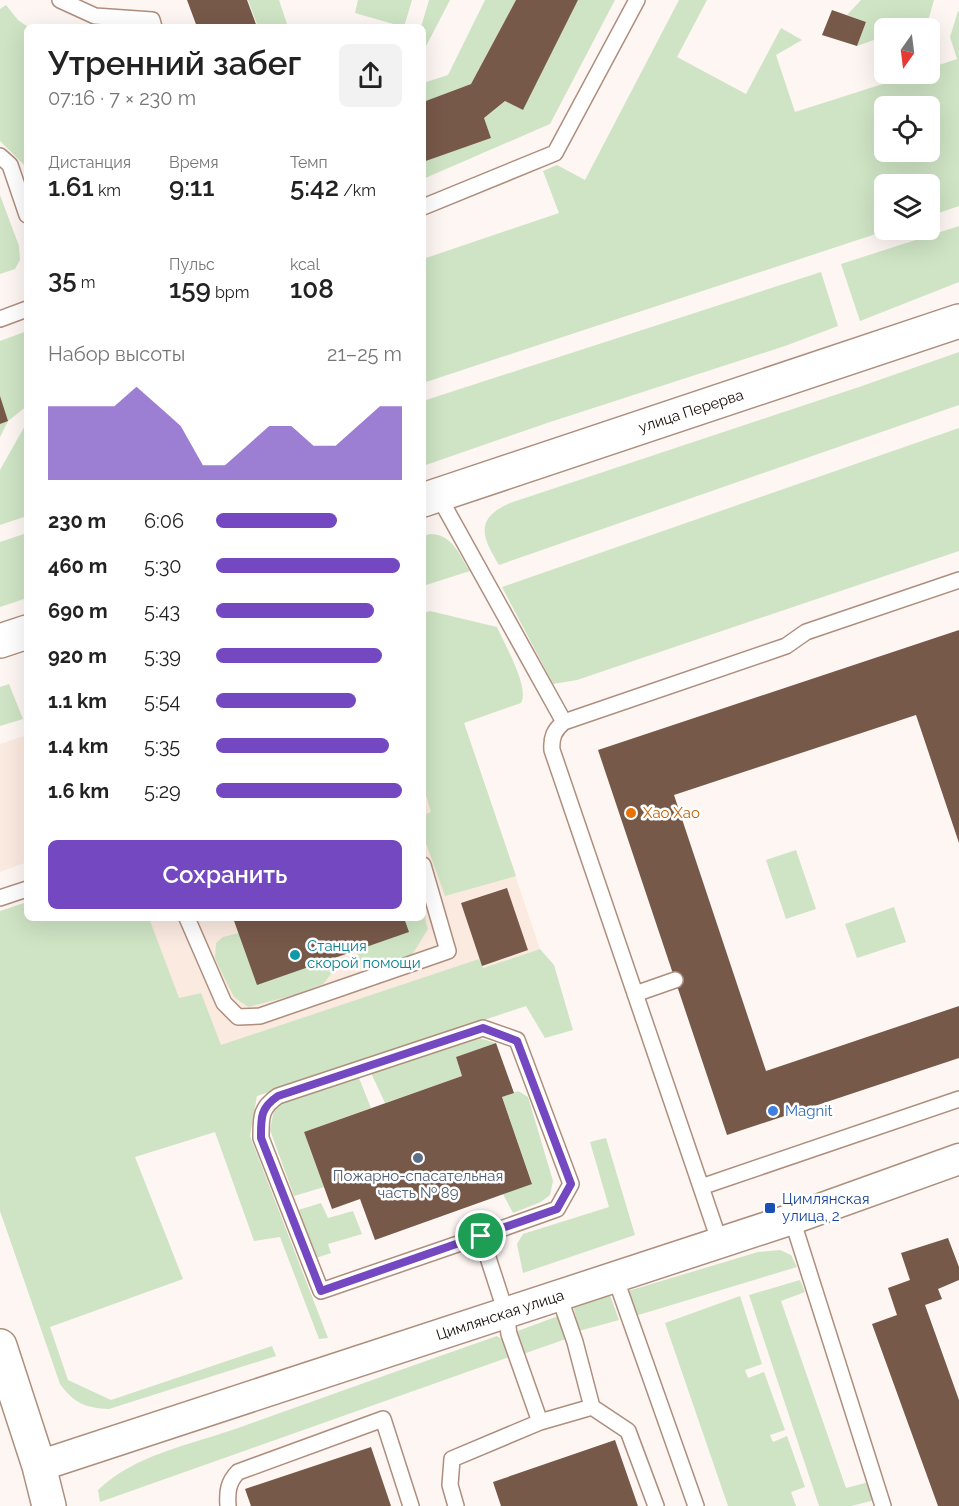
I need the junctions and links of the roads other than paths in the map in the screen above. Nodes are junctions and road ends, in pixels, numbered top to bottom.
1 (60, 0) edge
2 (637, 0) edge
3 (153, 24) edge
4 (0, 156) edge
5 (24, 206) edge
6 (426, 206) edge
7 (24, 310) edge
8 (0, 319) edge
9 (959, 321) edge
10 (430, 498) edge
11 (959, 580) edge
12 (24, 633) edge
13 (0, 641) edge
14 (564, 722) junction
15 (426, 876) edge
16 (24, 890) edge
17 (0, 898) edge
18 (188, 921) edge
19 (675, 980) dead end
20 (635, 994) junction
21 (959, 1099) edge
22 (959, 1159) edge
23 (701, 1187) junction
24 (792, 1219) junction
25 (481, 1236) junction
26 (720, 1243) junction
27 (615, 1277) junction
28 (559, 1296) junction
29 (506, 1313) junction
30 (0, 1346) edge
31 (592, 1407) junction
32 (540, 1422) junction
33 (39, 1466) junction
34 (49, 1506) edge
35 (228, 1506) edge
36 (411, 1506) edge
37 (456, 1506) edge
38 (656, 1506) edge
39 (696, 1506) edge
40 (883, 1506) edge

1 - 3 lane
2 - 6 lane
4 - 5 lane
7 - 8 lane
9 - 10 street, улица Перерва
10 - 14 lane
11 - 14 lane
12 - 13 street
14 - 20 lane
15 - 18 lane
16 - 17 lane
19 - 20 lane
20 - 23 lane
21 - 23 lane
22 - 24 street, Цимлянская улица
23 - 26 lane
24 - 26 street, Цимлянская улица
24 - 40 lane
25 - 25 lane
25 - 29 lane
26 - 27 street, Цимлянская улица
27 - 28 street, Цимлянская улица
27 - 39 lane
28 - 29 street, Цимлянская улица
28 - 31 lane
29 - 32 lane
29 - 33 street, Цимлянская улица
30 - 33 street
31 - 32 lane
31 - 38 lane
32 - 37 lane
33 - 34 street
35 - 36 lane

